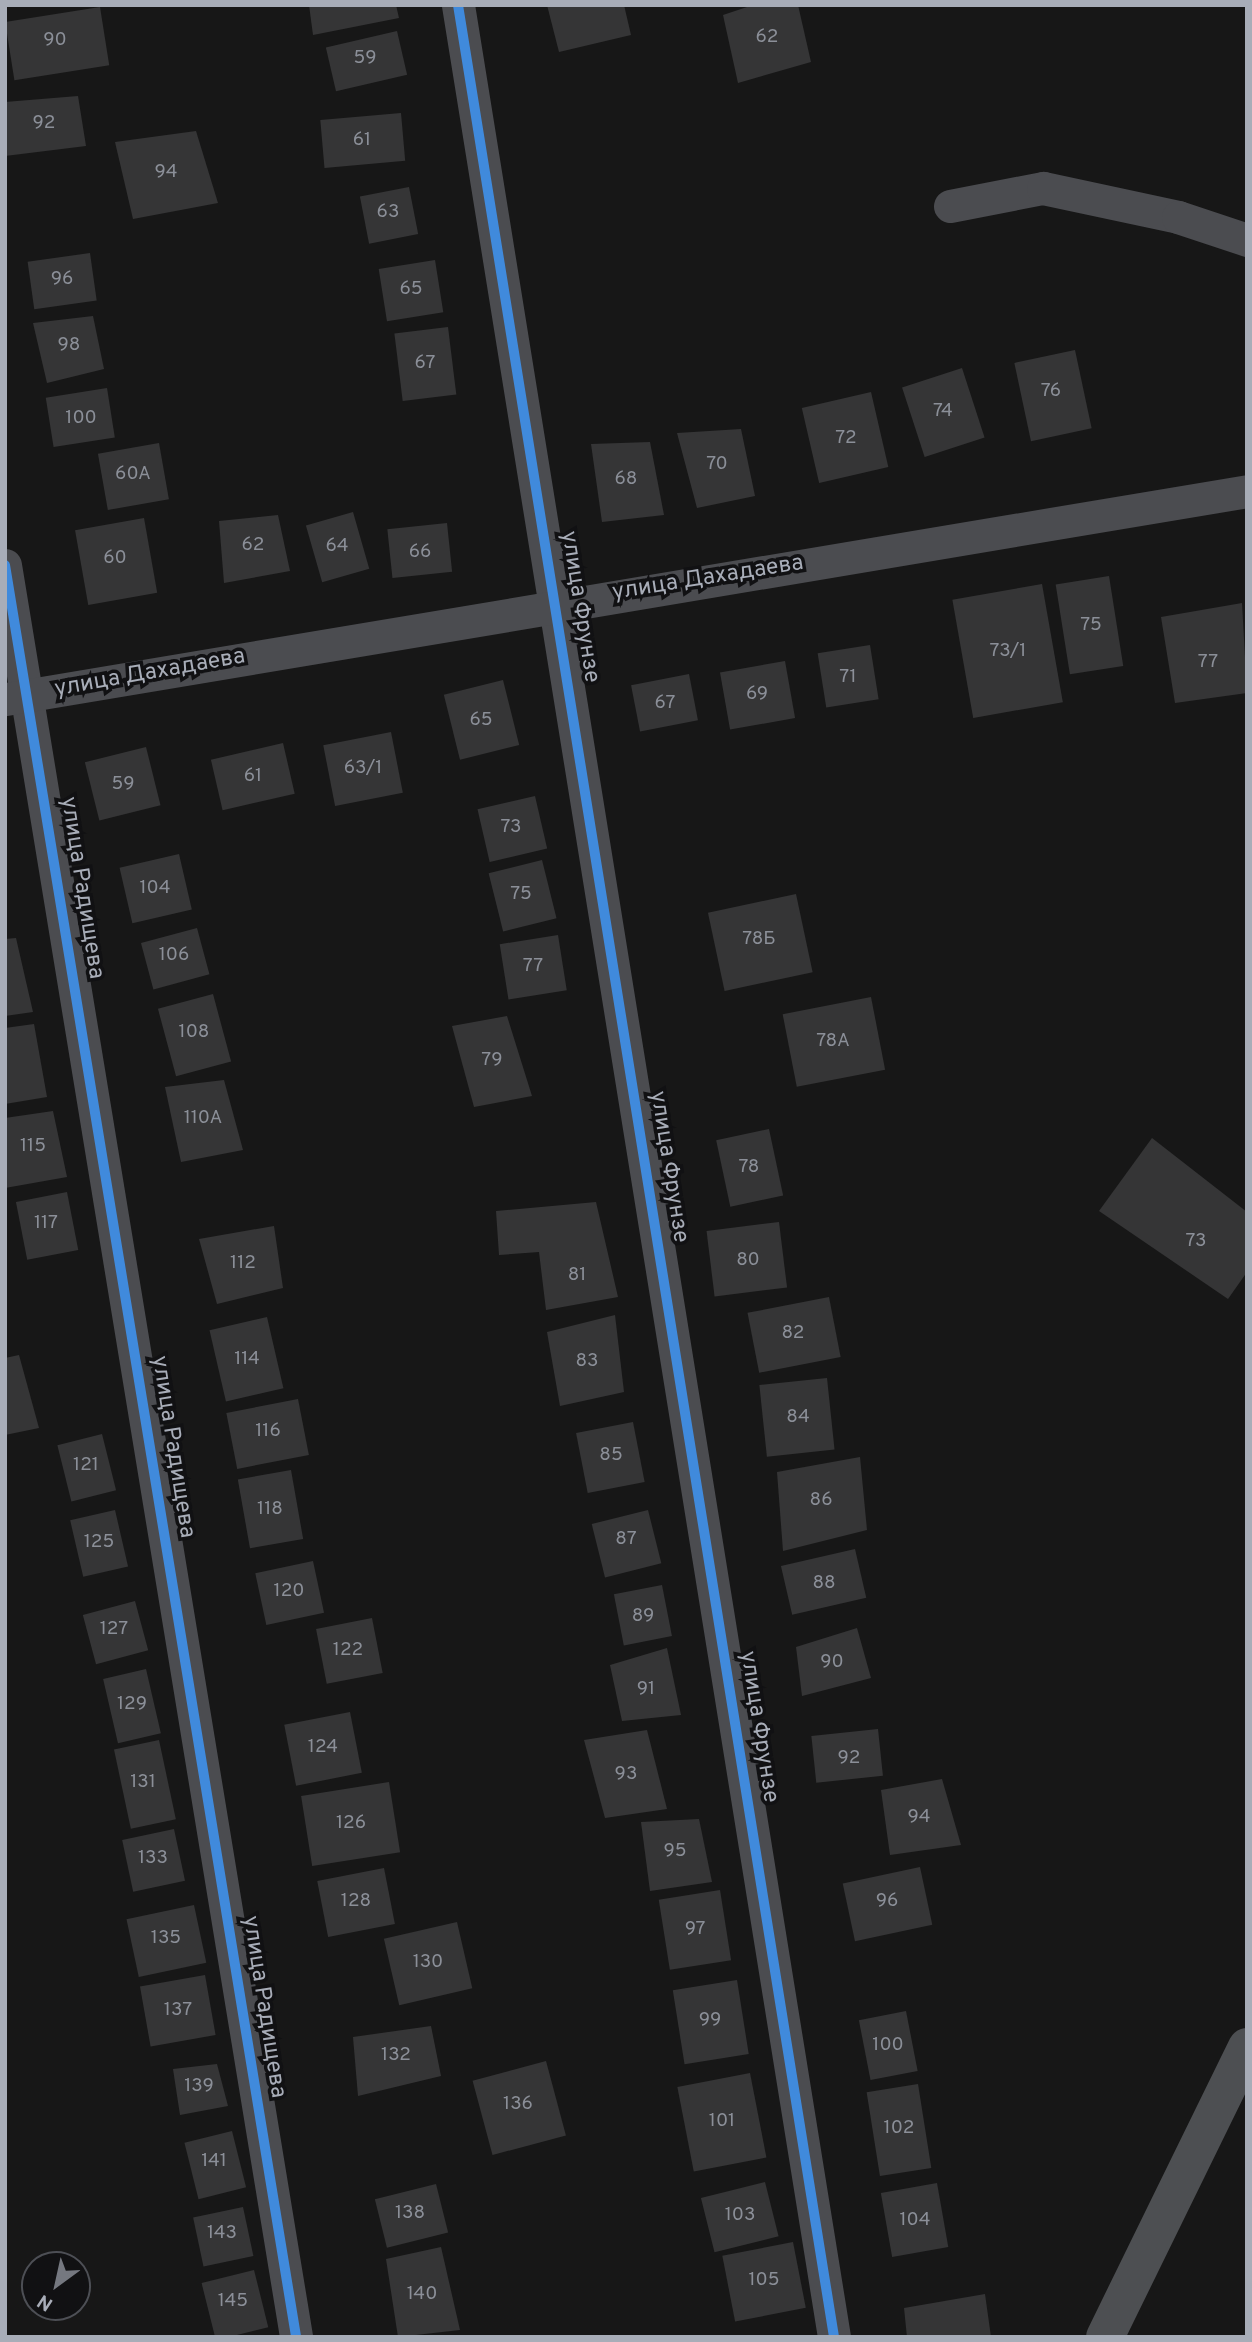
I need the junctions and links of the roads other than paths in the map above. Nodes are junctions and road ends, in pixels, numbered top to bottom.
1 (458, 5) edge
2 (950, 206) dead end
3 (1247, 240) edge
4 (1247, 491) edge
5 (5, 565) edge
6 (557, 604) junction
7 (17, 697) edge
8 (1247, 2047) edge
9 (1237, 2077) edge
10 (296, 2337) edge
11 (834, 2337) edge
12 (1105, 2337) edge

1 - 6 street, улица Фрунзе
2 - 3 street
4 - 6 street, улица Дахадаева
5 - 7 street, улица Радищева
6 - 7 street, улица Дахадаева
6 - 11 street, улица Фрунзе
7 - 10 street, улица Радищева
8 - 9 main road
9 - 12 main road

